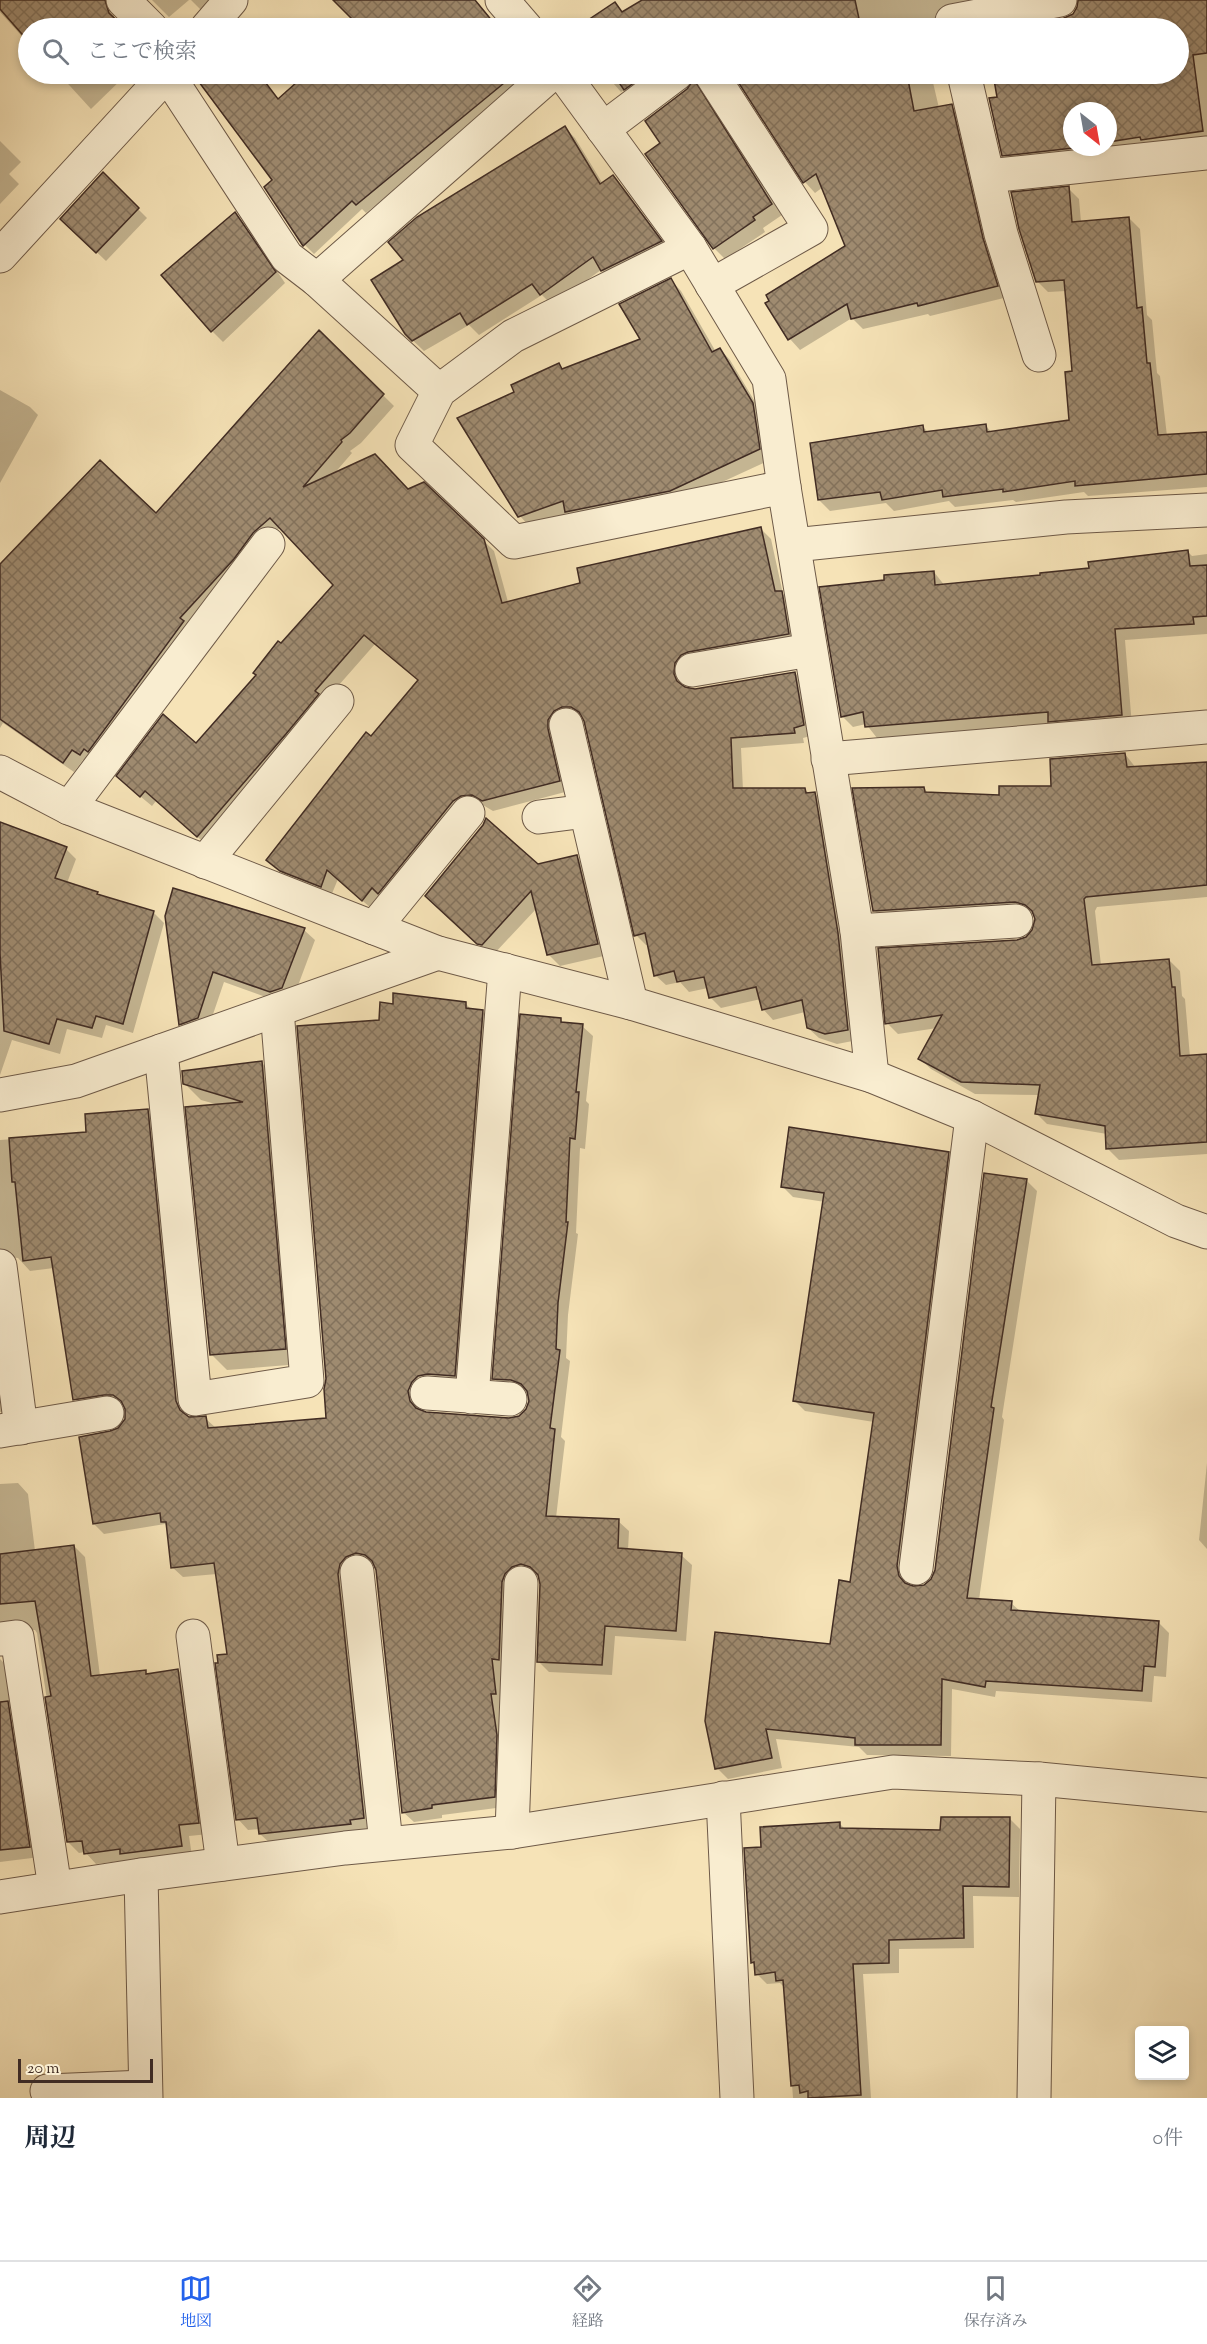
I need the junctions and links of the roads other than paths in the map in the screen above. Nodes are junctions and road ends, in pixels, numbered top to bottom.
1 (123, 0) edge
2 (231, 0) edge
3 (502, 0) edge
4 (1060, 0) edge
5 (952, 16) edge
6 (141, 18) edge
7 (216, 18) edge
8 (517, 18) edge
9 (158, 84) edge
10 (174, 84) edge
11 (540, 84) edge
12 (570, 84) edge
13 (663, 84) edge
14 (717, 84) edge
15 (966, 84) edge
16 (603, 129) junction
17 (1207, 153) edge
18 (988, 176) junction
19 (690, 248) junction
20 (0, 256) edge
21 (317, 279) junction
22 (712, 285) junction
23 (1039, 355) dead end
24 (439, 391) junction
25 (784, 487) junction
26 (1207, 510) edge
27 (268, 544) dead end
28 (794, 545) junction
29 (810, 650) junction
30 (692, 670) dead end
31 (337, 702) dead end
32 (566, 725) dead end
33 (1207, 727) edge
34 (828, 759) junction
35 (0, 772) edge
36 (69, 808) junction
37 (586, 811) junction
38 (468, 813) dead end
39 (538, 817) dead end
40 (205, 862) junction
41 (1016, 921) dead end
42 (374, 928) junction
43 (857, 931) junction
44 (438, 953) junction
45 (506, 970) junction
46 (631, 1003) junction
47 (277, 1010) junction
48 (160, 1051) junction
49 (872, 1076) junction
50 (0, 1095) edge
51 (972, 1117) junction
52 (1207, 1232) edge
53 (0, 1266) edge
54 (427, 1394) dead end
55 (472, 1397) junction
56 (510, 1399) dead end
57 (106, 1413) dead end
58 (10, 1430) edge
59 (916, 1568) dead end
60 (357, 1572) dead end
61 (521, 1583) dead end
62 (192, 1636) dead end
63 (0, 1639) edge
64 (1039, 1779) junction
65 (1207, 1795) edge
66 (723, 1798) junction
67 (512, 1832) junction
68 (386, 1843) junction
69 (222, 1864) junction
70 (141, 1875) junction
71 (55, 1888) junction
72 (0, 1897) edge
73 (47, 2091) dead end
74 (146, 2092) edge
75 (737, 2098) edge
76 (1034, 2098) edge

1 - 6 street
2 - 7 street
3 - 8 street
4 - 5 street
9 - 20 street
10 - 21 street
11 - 21 street
12 - 16 street
13 - 16 street
14 - 22 street
15 - 18 street
16 - 19 street
17 - 18 street
18 - 23 street
19 - 22 street
19 - 24 street
21 - 24 street
22 - 25 street
24 - 25 street
25 - 28 street
26 - 28 street
27 - 36 street
28 - 29 street
29 - 30 street
29 - 34 street
31 - 40 street
32 - 37 street
33 - 34 street
34 - 43 street
35 - 36 street
36 - 40 street
37 - 39 street
37 - 46 street
38 - 42 street
40 - 42 street
41 - 43 street
42 - 44 street
43 - 49 street
44 - 45 street
44 - 47 street
45 - 46 street
45 - 55 street
46 - 49 street
47 - 48 street
47 - 48 street
48 - 50 street
49 - 51 street
51 - 52 street
51 - 59 street
53 - 58 street
54 - 55 street
55 - 56 street
57 - 58 street
60 - 68 street
61 - 67 street
62 - 69 street
63 - 71 street
64 - 65 street
64 - 66 street
64 - 76 street
66 - 67 street
66 - 75 street
67 - 68 street
68 - 69 street
69 - 70 street
70 - 71 street
70 - 74 street
71 - 72 street
73 - 74 street

